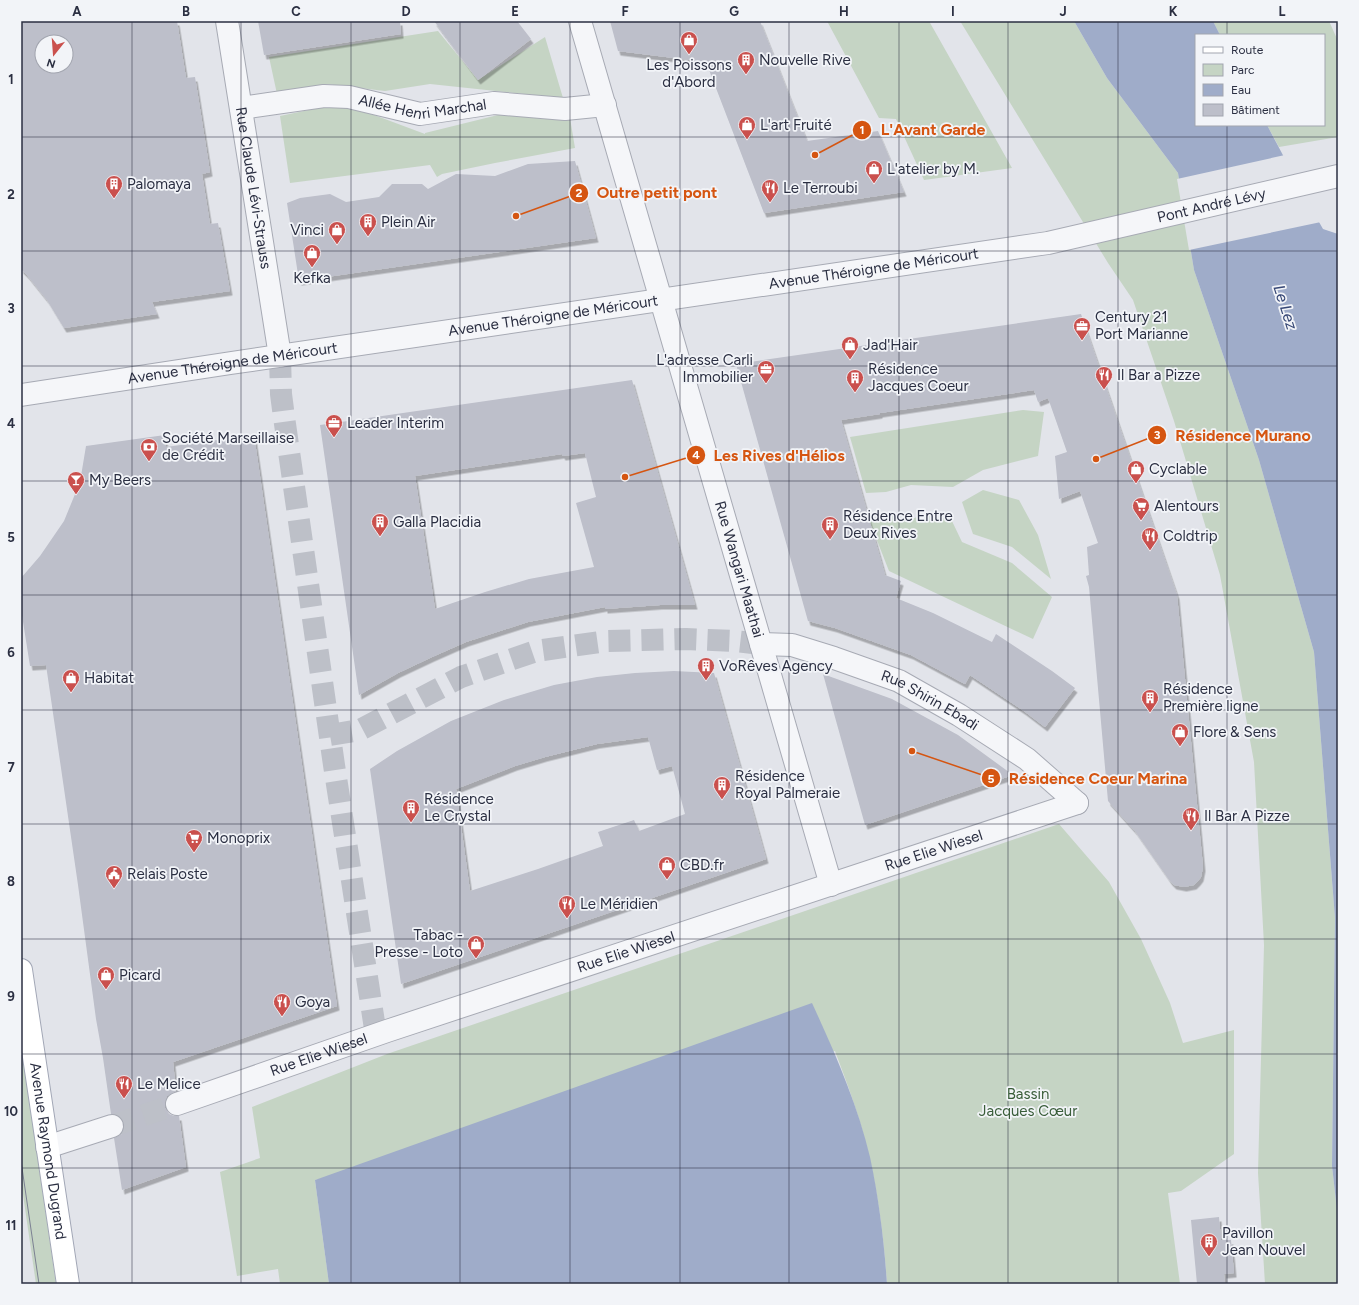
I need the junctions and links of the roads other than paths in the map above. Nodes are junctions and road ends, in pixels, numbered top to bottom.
1 (227, 21) edge
2 (580, 21) edge
3 (605, 105) junction
4 (241, 108) junction
5 (1338, 176) edge
6 (1084, 235) joint
7 (661, 300) junction
8 (280, 356) junction
9 (21, 395) edge
10 (761, 644) junction
11 (1077, 803) joint
12 (831, 885) junction
13 (21, 970) edge
14 (177, 1104) tunnel mouth
15 (112, 1126) tunnel mouth
16 (47, 1147) junction
17 (68, 1284) edge

1 - 4 street, Rue Claude Lévi-Strauss
2 - 3 street, Rue Wangari Maathai
3 - 4 street, Allée Henri Marchal
3 - 7 street, Rue Wangari Maathai
4 - 8 street, Rue Claude Lévi-Strauss
5 - 6 street, Pont André Lévy
6 - 7 street, Avenue Théroigne de Méricourt
7 - 8 street, Avenue Théroigne de Méricourt
7 - 10 street, Rue Wangari Maathai
8 - 9 street, Avenue Théroigne de Méricourt
10 - 11 street, Rue Shirin Ebadi
10 - 12 street, Rue Wangari Maathai
11 - 12 street, Rue Elie Wiesel
12 - 14 street, Rue Elie Wiesel
13 - 16 main road, Avenue Raymond Dugrand
15 - 16 street
16 - 17 main road, Avenue Raymond Dugrand

